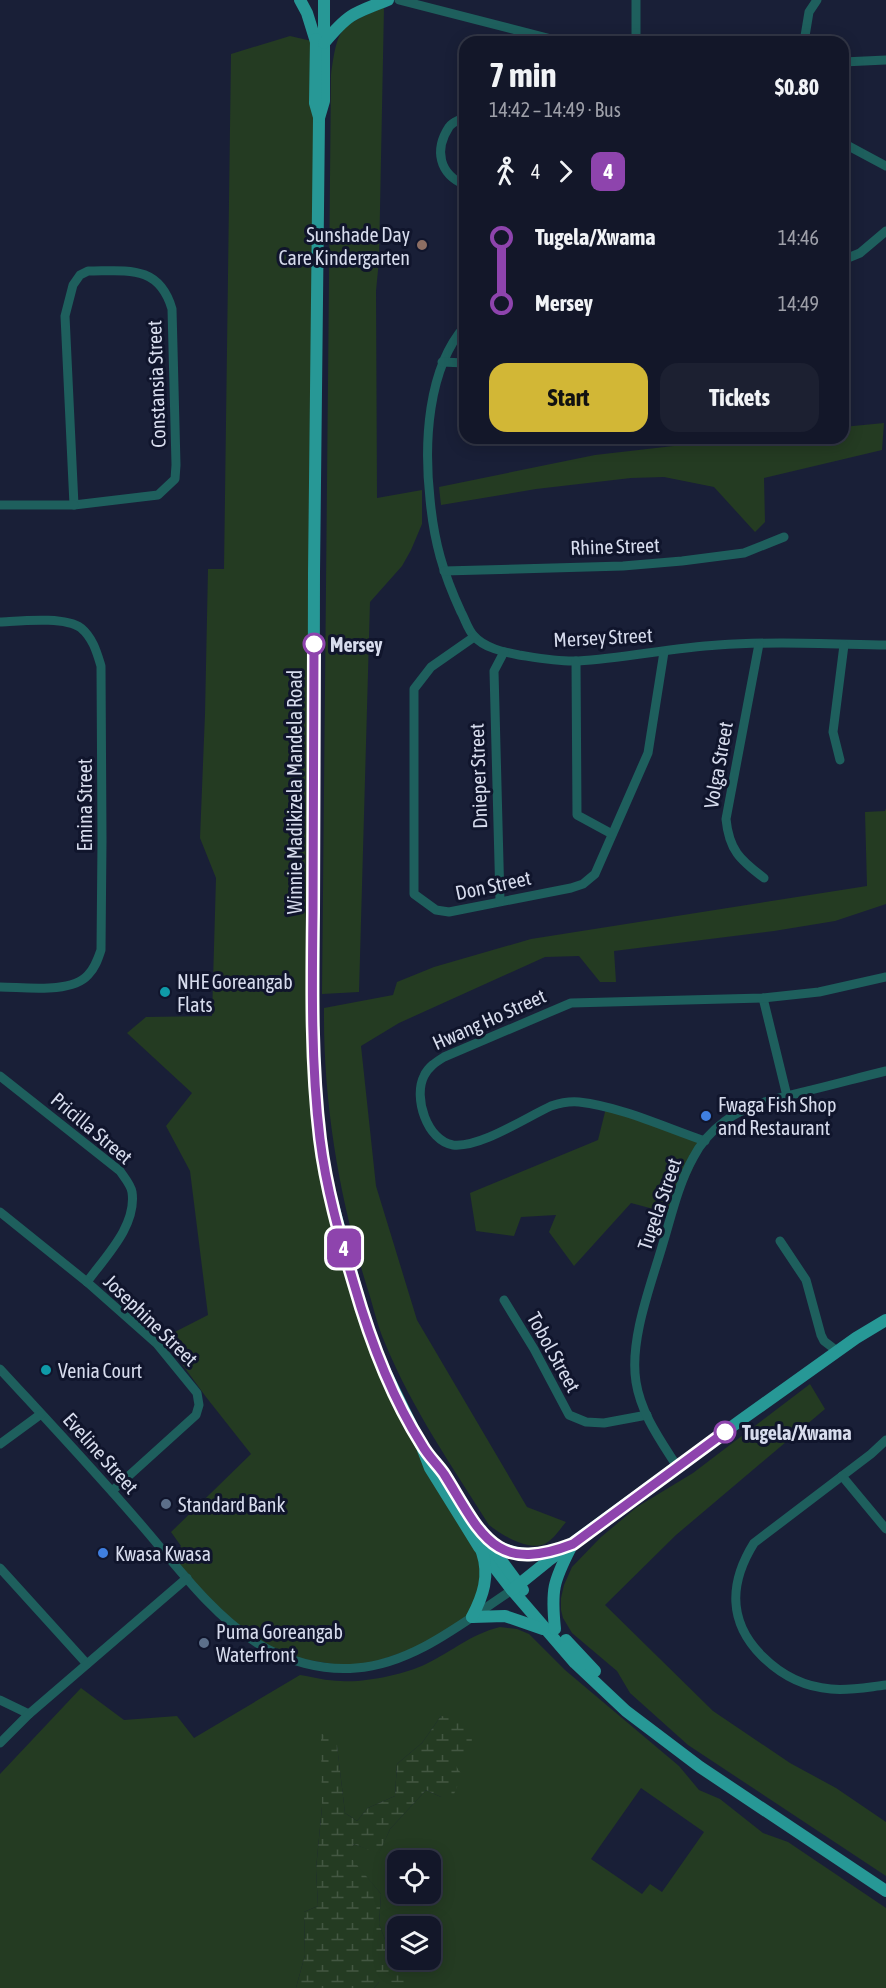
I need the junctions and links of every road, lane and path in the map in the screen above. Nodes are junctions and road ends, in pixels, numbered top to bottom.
1 (300, 0) edge
2 (317, 0) edge
3 (324, 0) edge
4 (388, 0) edge
5 (399, 0) edge
6 (636, 0) edge
7 (817, 0) edge
8 (540, 36) edge
9 (636, 36) edge
10 (805, 36) edge
11 (320, 43) junction
12 (886, 60) edge
13 (849, 62) edge
14 (459, 120) edge
15 (849, 146) edge
16 (886, 166) edge
17 (459, 183) edge
18 (886, 231) edge
19 (849, 258) edge
20 (459, 333) edge
21 (442, 362) junction
22 (459, 363) edge
23 (74, 505) junction
24 (0, 506) edge
25 (784, 537) dead end
26 (444, 571) junction
27 (0, 622) edge
28 (474, 637) junction
29 (759, 644) junction
30 (844, 645) junction
31 (886, 645) edge
32 (504, 652) junction
33 (664, 652) junction
34 (576, 661) junction
35 (840, 760) dead end
36 (612, 834) junction
37 (764, 878) dead end
38 (500, 901) junction
39 (886, 977) edge
40 (0, 987) edge
41 (763, 998) junction
42 (886, 1071) edge
43 (0, 1076) edge
44 (786, 1096) junction
45 (705, 1141) junction
46 (0, 1212) edge
47 (780, 1241) dead end
48 (87, 1282) junction
49 (504, 1300) dead end
50 (886, 1320) edge
51 (837, 1351) junction
52 (0, 1369) edge
53 (41, 1414) junction
54 (647, 1415) junction
55 (886, 1440) edge
56 (0, 1444) edge
57 (422, 1447) junction
58 (678, 1468) junction
59 (842, 1476) junction
60 (112, 1491) junction
61 (886, 1529) edge
62 (481, 1533) junction
63 (573, 1544) junction
64 (479, 1547) junction
65 (0, 1568) edge
66 (187, 1578) junction
67 (516, 1587) junction
68 (472, 1617) junction
69 (551, 1630) junction
70 (87, 1664) junction
71 (886, 1685) edge
72 (0, 1700) edge
73 (29, 1714) junction
74 (0, 1743) edge
75 (886, 1891) edge

1 - 11 main road
2 - 11 main road, Winnie Madikizela Mandela Road
3 - 11 main road, Winnie Madikizela Mandela Road
4 - 11 main road
5 - 8 street
6 - 9 street
7 - 10 street
11 - 57 main road, Winnie Madikizela Mandela Road
12 - 13 street
14 - 17 street
15 - 16 street
18 - 19 street
20 - 21 street
21 - 22 street
21 - 26 street
23 - 23 street, Constansia Street
23 - 24 street, Constansia Street
25 - 26 street, Rhine Street
26 - 28 street
27 - 40 street, Emina Street
28 - 32 street, Mersey Street
28 - 38 street, Don Street
29 - 30 street, Mersey Street
29 - 33 street, Mersey Street
29 - 37 street, Volga Street
30 - 31 street, Mersey Street
30 - 35 street
32 - 34 street, Mersey Street
32 - 38 street, Dnieper Street
33 - 34 street, Mersey Street
33 - 36 street, Don Street
34 - 36 street
36 - 38 street, Don Street
39 - 41 street, Hwang Ho Street
41 - 44 street
41 - 45 street, Hwang Ho Street
42 - 44 street, Tugela Street
43 - 48 street, Pricilla Street
44 - 45 street, Tugela Street
45 - 54 street, Tugela Street
46 - 48 street, Josephine Street
47 - 51 street
48 - 60 street, Josephine Street
49 - 54 street, Tobol Street
50 - 51 main road
51 - 58 main road
52 - 53 street, Eveline Street
53 - 56 street
53 - 60 street, Eveline Street
54 - 58 street, Tugela Street
55 - 59 street
57 - 62 main road, Winnie Madikizela Mandela Road
57 - 64 main road, Winnie Madikizela Mandela Road
58 - 63 main road
59 - 61 street
59 - 71 street
60 - 66 street, Eveline Street
62 - 63 main road
62 - 67 main road, Winnie Madikizela Mandela Road
63 - 67 main road
63 - 69 main road
64 - 67 main road, Winnie Madikizela Mandela Road
64 - 68 main road
65 - 70 street
66 - 68 street, Eveline Street
66 - 70 street
67 - 68 street, Eveline Street
67 - 69 main road, Winnie Madikizela Mandela Road
68 - 69 main road
69 - 75 main road, Winnie Madikizela Mandela Road
70 - 73 street
72 - 73 street
73 - 74 street

